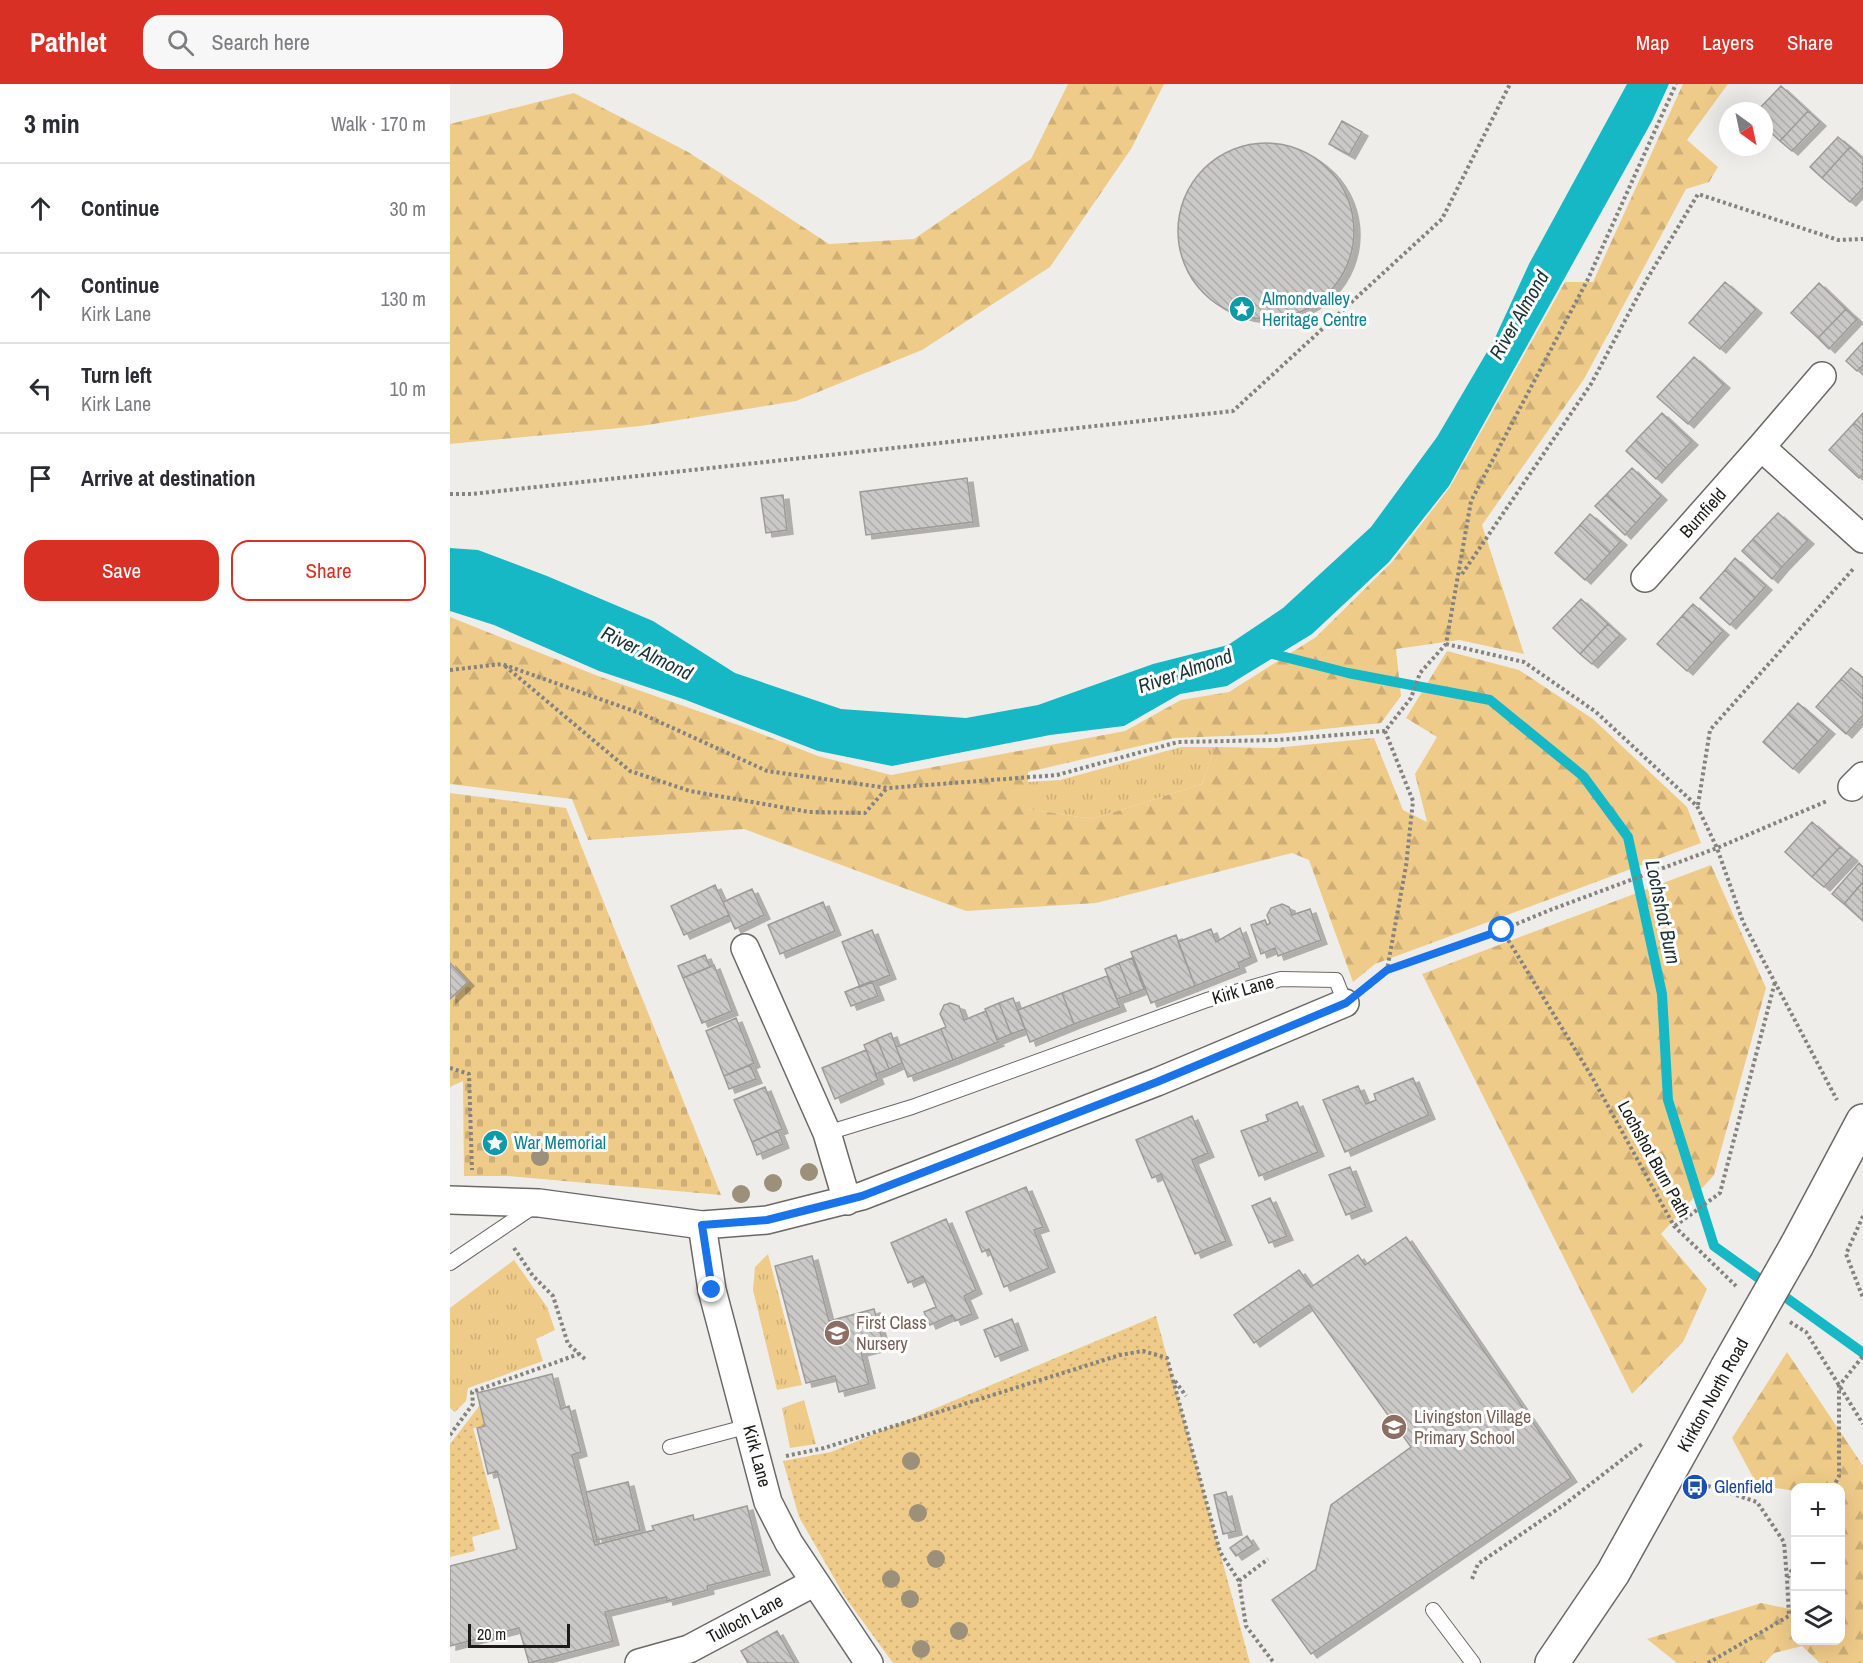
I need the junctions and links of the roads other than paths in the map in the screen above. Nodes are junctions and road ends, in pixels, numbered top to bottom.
1 (1822, 376) dead end
2 (1761, 447) junction
3 (1863, 539) edge
4 (1645, 578) dead end
5 (745, 948) dead end
6 (1346, 1003) joint
7 (1859, 1129) edge
8 (827, 1133) junction
9 (461, 1201) edge
10 (848, 1201) junction
11 (539, 1203) junction
12 (702, 1225) junction
13 (450, 1263) edge
14 (749, 1426) junction
15 (670, 1447) dead end
16 (815, 1582) junction
17 (1433, 1611) dead end
18 (639, 1663) edge
19 (869, 1663) edge
20 (1473, 1663) edge
21 (1552, 1663) edge

1 - 2 street, Burnfield
2 - 3 street
2 - 4 street, Burnfield
5 - 8 street
6 - 8 lane, Kirk Lane
6 - 10 street
7 - 21 main road, Kirkton North Road, bridge
8 - 10 street
9 - 11 street
10 - 12 street
11 - 12 street
11 - 13 lane
12 - 14 street, Kirk Lane
14 - 15 lane
14 - 16 street, Kirk Lane
16 - 18 street, Tulloch Lane
16 - 19 street, Kirk Lane
17 - 20 lane

